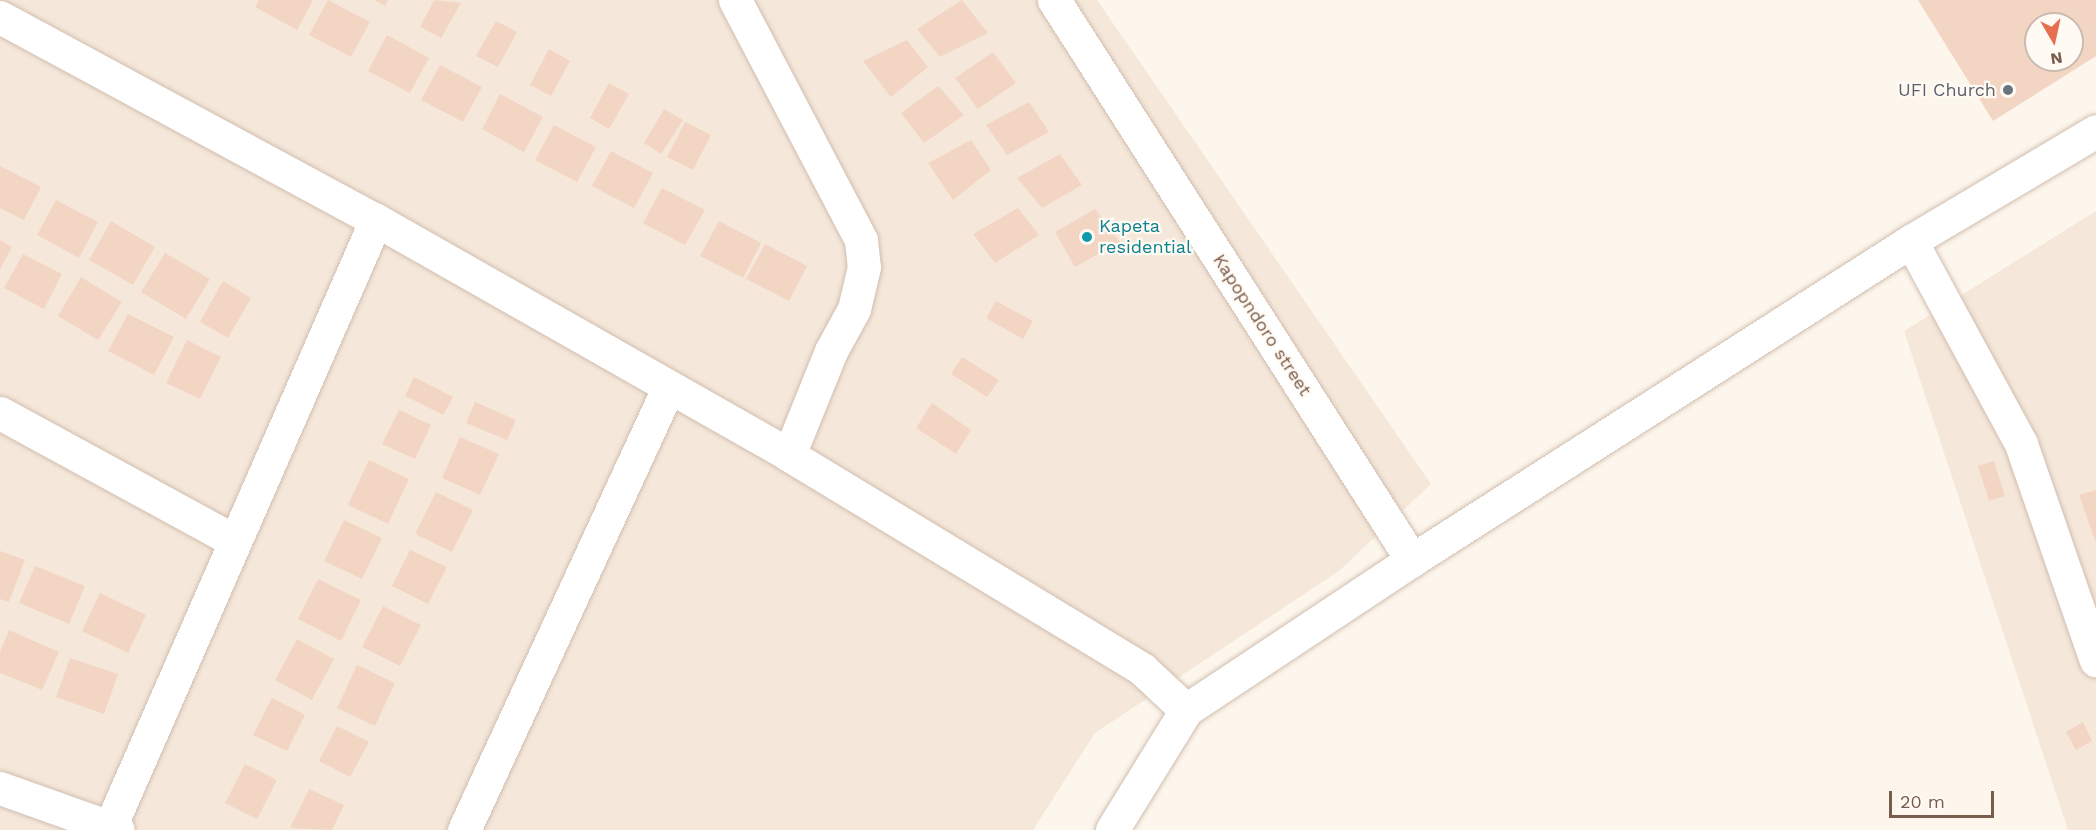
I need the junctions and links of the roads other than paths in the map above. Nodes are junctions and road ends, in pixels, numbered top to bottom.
1 (735, 0) edge
2 (1054, 0) edge
3 (0, 17) edge
4 (2096, 131) edge
5 (376, 220) junction
6 (1911, 241) junction
7 (668, 389) junction
8 (0, 413) edge
9 (789, 455) junction
10 (233, 540) junction
11 (1412, 560) junction
12 (2096, 660) edge
13 (1186, 710) junction
14 (0, 788) edge
15 (114, 828) edge
16 (464, 830) edge
17 (1112, 830) edge

1 - 9 street
2 - 11 street, Kapopndoro street
3 - 5 street
4 - 6 street
5 - 7 street
5 - 10 street
6 - 11 street
6 - 12 street
7 - 9 street
7 - 16 street
8 - 10 street
9 - 13 street
10 - 15 street
11 - 13 street
13 - 17 street
14 - 15 street

